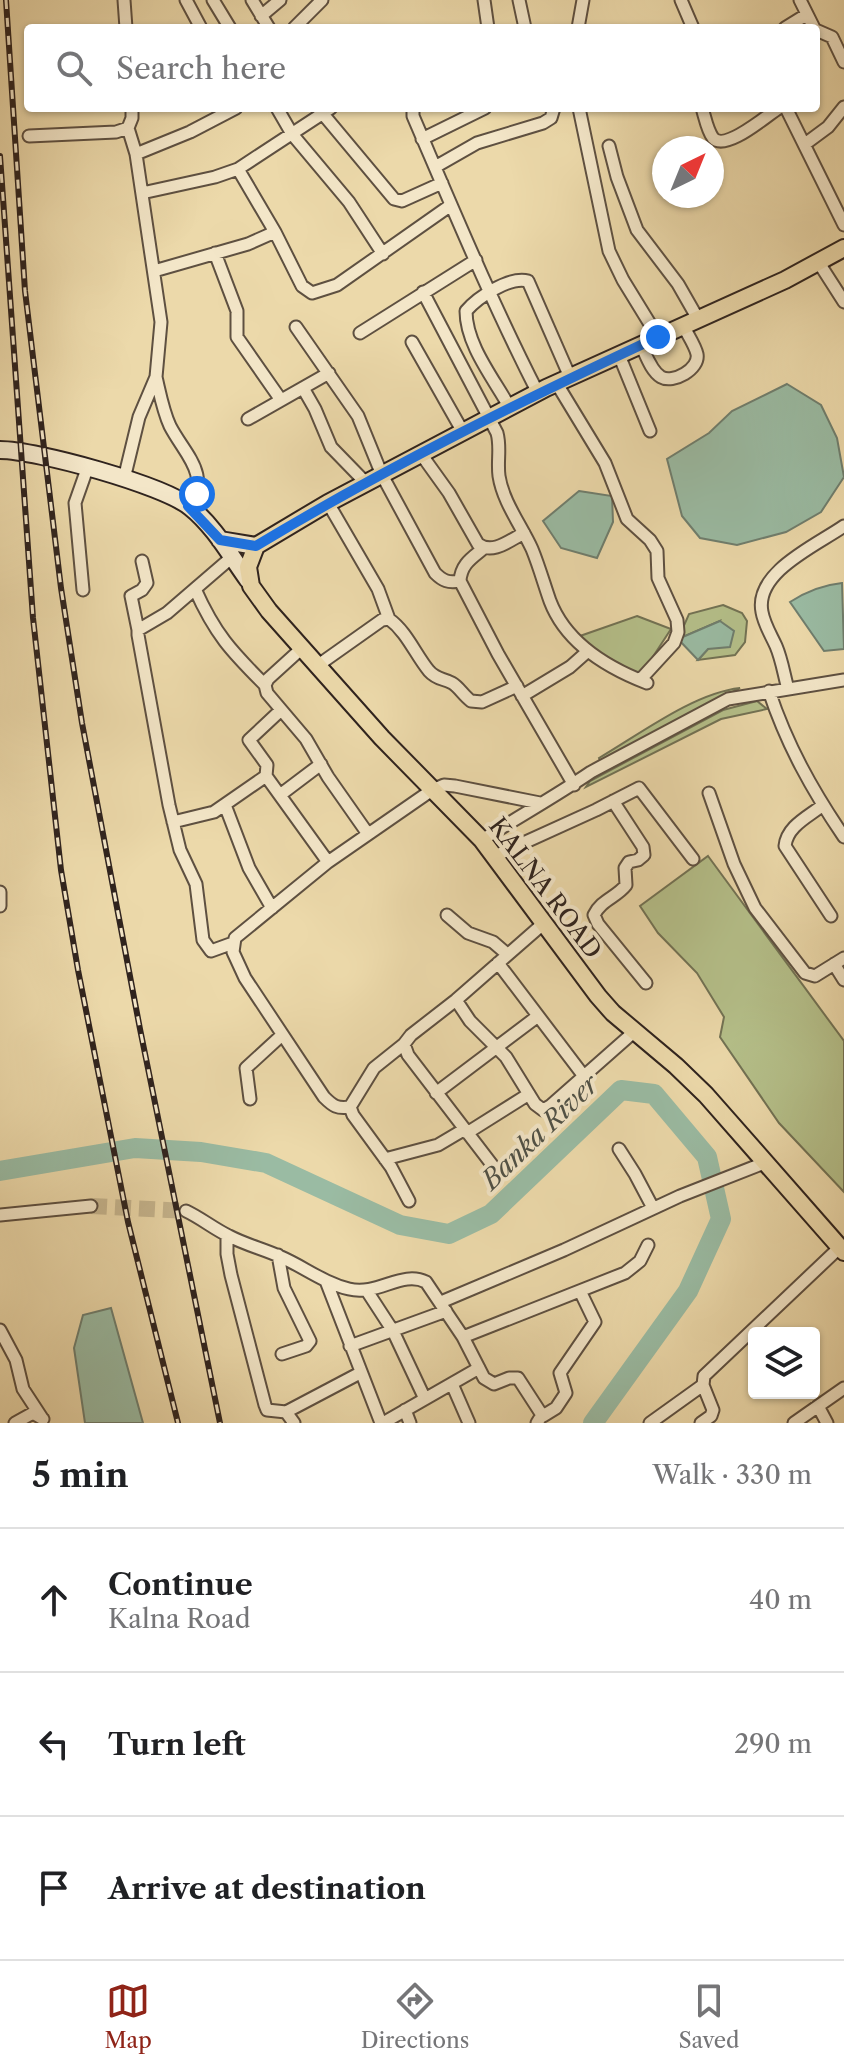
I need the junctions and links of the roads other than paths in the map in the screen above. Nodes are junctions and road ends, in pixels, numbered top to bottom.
1 (124, 0) edge
2 (186, 0) edge
3 (213, 0) edge
4 (252, 0) edge
5 (280, 0) edge
6 (322, 0) edge
7 (484, 0) edge
8 (519, 0) edge
9 (583, 0) edge
10 (681, 0) edge
11 (800, 0) edge
12 (806, 15) junction
13 (261, 16) junction
14 (126, 24) edge
15 (199, 24) edge
16 (228, 24) edge
17 (266, 24) edge
18 (298, 24) edge
19 (487, 24) edge
20 (524, 24) edge
21 (579, 24) edge
22 (691, 24) edge
23 (791, 24) edge
24 (812, 24) edge
25 (820, 31) edge
26 (844, 62) edge
27 (844, 107) edge
28 (132, 112) edge
29 (228, 112) edge
30 (279, 112) edge
31 (321, 112) edge
32 (326, 112) edge
33 (413, 112) edge
34 (477, 112) edge
35 (553, 112) edge
36 (580, 112) edge
37 (703, 112) edge
38 (774, 112) edge
39 (788, 112) edge
40 (128, 128) junction
41 (292, 134) junction
42 (29, 136) dead end
43 (422, 139) junction
44 (805, 144) junction
45 (609, 146) dead end
46 (136, 154) junction
47 (435, 167) junction
48 (238, 169) junction
49 (442, 183) junction
50 (142, 193) junction
51 (451, 205) junction
52 (844, 225) edge
53 (275, 232) junction
54 (844, 248) edge
55 (215, 253) junction
56 (383, 254) junction
57 (476, 260) junction
58 (819, 263) junction
59 (154, 271) junction
60 (423, 292) junction
61 (490, 292) junction
62 (844, 302) edge
63 (690, 322) junction
64 (296, 327) dead end
65 (360, 333) dead end
66 (658, 337) junction
67 (412, 342) dead end
68 (641, 345) junction
69 (619, 355) junction
70 (329, 373) junction
71 (156, 377) junction
72 (563, 381) junction
73 (303, 388) junction
74 (538, 393) junction
75 (281, 400) junction
76 (510, 408) junction
77 (248, 419) dead end
78 (489, 419) junction
79 (650, 431) dead end
80 (463, 432) junction
81 (0, 450) edge
82 (421, 454) junction
83 (87, 469) junction
84 (382, 475) junction
85 (124, 479) junction
86 (366, 483) junction
87 (328, 503) junction
88 (188, 506) junction
89 (844, 526) edge
90 (524, 533) junction
91 (220, 540) junction
92 (256, 546) junction
93 (484, 548) junction
94 (232, 557) junction
95 (142, 561) dead end
96 (248, 580) junction
97 (460, 581) junction
98 (195, 589) junction
99 (83, 590) dead end
100 (389, 619) junction
101 (138, 630) junction
102 (301, 649) junction
103 (588, 651) junction
104 (317, 666) junction
105 (844, 680) edge
106 (265, 685) junction
107 (788, 689) junction
108 (520, 691) junction
109 (769, 691) junction
110 (281, 710) junction
111 (321, 764) junction
112 (266, 776) junction
113 (574, 785) junction
114 (432, 790) junction
115 (709, 793) dead end
116 (280, 795) junction
117 (613, 801) junction
118 (540, 803) junction
119 (225, 805) junction
120 (823, 805) junction
121 (173, 822) junction
122 (368, 834) junction
123 (844, 837) edge
124 (482, 840) junction
125 (495, 856) junction
126 (693, 859) dead end
127 (328, 862) junction
128 (0, 892) edge
129 (0, 906) edge
130 (272, 908) junction
131 (447, 915) dead end
132 (831, 916) dead end
133 (544, 923) junction
134 (233, 943) junction
135 (502, 958) junction
136 (839, 961) edge
137 (844, 980) edge
138 (646, 983) dead end
139 (456, 1000) junction
140 (538, 1016) junction
141 (635, 1031) junction
142 (282, 1035) junction
143 (404, 1044) junction
144 (499, 1047) junction
145 (583, 1075) junction
146 (436, 1093) junction
147 (529, 1094) junction
148 (250, 1099) dead end
149 (350, 1107) junction
150 (466, 1131) junction
151 (619, 1149) dead end
152 (385, 1159) junction
153 (764, 1163) junction
154 (493, 1166) dead end
155 (409, 1201) dead end
156 (91, 1206) tunnel mouth
157 (653, 1208) junction
158 (186, 1211) tunnel mouth
159 (0, 1215) edge
160 (227, 1235) junction
161 (648, 1245) dead end
162 (842, 1250) edge
163 (278, 1255) junction
164 (326, 1281) junction
165 (367, 1291) junction
166 (580, 1291) junction
167 (444, 1306) junction
168 (0, 1330) edge
169 (393, 1331) junction
170 (463, 1337) junction
171 (350, 1346) junction
172 (282, 1354) dead end
173 (479, 1368) junction
174 (360, 1373) junction
175 (452, 1384) junction
176 (703, 1385) junction
177 (844, 1388) edge
178 (425, 1399) junction
179 (818, 1406) junction
180 (405, 1410) junction
181 (286, 1412) junction
182 (664, 1419) edge
183 (44, 1420) edge
184 (540, 1420) edge
185 (15, 1423) edge
186 (294, 1423) edge
187 (382, 1423) edge
188 (410, 1423) edge
189 (469, 1423) edge
190 (650, 1423) edge
191 (701, 1423) edge
192 (794, 1423) edge
193 (827, 1423) edge

1 - 14 street
2 - 15 street
3 - 16 street
4 - 13 street
5 - 13 street
6 - 18 street
7 - 19 street
8 - 20 street
9 - 21 street
10 - 22 street
11 - 12 street
12 - 23 street
12 - 24 street
13 - 17 street
25 - 26 street
27 - 44 street
28 - 40 street
29 - 46 street
30 - 41 street
31 - 41 street
32 - 49 street
33 - 43 street
34 - 43 street
35 - 47 street
36 - 66 street
37 - 38 street
39 - 44 street
40 - 42 street
40 - 46 street
41 - 48 street
41 - 56 street
43 - 47 street
44 - 52 street
45 - 63 street
46 - 50 street
47 - 49 street
48 - 50 street
48 - 53 street
49 - 51 street
50 - 59 street
51 - 56 street
51 - 57 street
53 - 55 street
53 - 56 street
54 - 58 main road
55 - 59 street
55 - 75 street
57 - 60 street
57 - 61 street
58 - 62 street
58 - 63 main road
59 - 71 street
60 - 65 street
60 - 78 street
61 - 72 street
61 - 74 street
61 - 76 street
63 - 66 main road
63 - 68 street
64 - 70 street
66 - 68 main road
67 - 80 street
68 - 69 main road
69 - 72 main road
69 - 79 street
70 - 73 street
70 - 84 street
71 - 85 street
71 - 88 street
72 - 74 main road
72 - 103 street
73 - 75 street
73 - 86 street
74 - 76 main road
75 - 77 street
76 - 78 main road
78 - 80 main road
78 - 90 street
80 - 82 main road
81 - 83 street, KALNA ROAD
82 - 84 main road
82 - 93 street
83 - 85 street, KALNA ROAD
83 - 99 street
84 - 86 main road
84 - 97 street
85 - 88 street, KALNA ROAD
86 - 87 main road
87 - 92 main road
87 - 100 street
88 - 91 street, KALNA ROAD
89 - 107 street
90 - 93 street
90 - 103 street
91 - 92 street
91 - 94 street, KALNA ROAD
92 - 96 main road
93 - 97 street
94 - 96 street, KALNA ROAD
94 - 98 street
95 - 101 street
96 - 102 main road, KALNA ROAD
97 - 108 street
98 - 101 street
98 - 106 street
100 - 104 street
100 - 108 street
101 - 121 street
102 - 104 main road, KALNA ROAD
102 - 106 street
103 - 108 street
104 - 114 main road, KALNA ROAD
105 - 107 street
106 - 110 street
107 - 109 street
108 - 113 street
109 - 113 street
109 - 120 street
110 - 111 street
110 - 112 street
111 - 116 street
111 - 122 street
112 - 116 street
112 - 119 street
113 - 118 street
114 - 118 street
114 - 122 street
114 - 124 main road, KALNA ROAD
115 - 136 street
116 - 127 street
117 - 125 street
117 - 126 street
117 - 138 street
118 - 124 street
119 - 121 street
119 - 130 street
120 - 123 street
120 - 132 street
121 - 134 street
122 - 127 street
124 - 125 main road, KALNA ROAD
125 - 133 main road, KALNA ROAD
127 - 130 street
128 - 129 street
130 - 134 street
131 - 135 street
133 - 135 street
133 - 141 main road, KALNA ROAD
134 - 142 street
135 - 139 street
135 - 140 street
136 - 137 street
139 - 143 street
139 - 144 street
140 - 144 street
140 - 145 street
141 - 145 street
141 - 153 main road, KALNA ROAD
142 - 148 street
142 - 149 street
143 - 146 street
143 - 149 street
144 - 146 street
144 - 147 street
145 - 147 street
146 - 150 street
147 - 150 street
149 - 152 street
150 - 152 street
150 - 154 street
151 - 157 street
152 - 155 street
153 - 157 street
153 - 162 main road, KALNA ROAD
156 - 159 street
157 - 167 street
158 - 160 street
160 - 163 street
160 - 181 street
161 - 166 street
162 - 176 street
163 - 164 street
163 - 172 street
164 - 165 street
164 - 171 street
165 - 167 street
165 - 169 street
166 - 170 street
166 - 184 street
167 - 169 street
167 - 170 street
168 - 183 street
169 - 171 street
169 - 178 street
170 - 173 street
171 - 174 street
173 - 175 street
173 - 184 street
174 - 181 street
174 - 187 street
175 - 178 street
175 - 189 street
176 - 182 street
176 - 191 street
177 - 179 street
178 - 180 street
179 - 192 street
179 - 193 street
180 - 187 street
180 - 188 street
181 - 186 street
182 - 190 street
183 - 185 street

